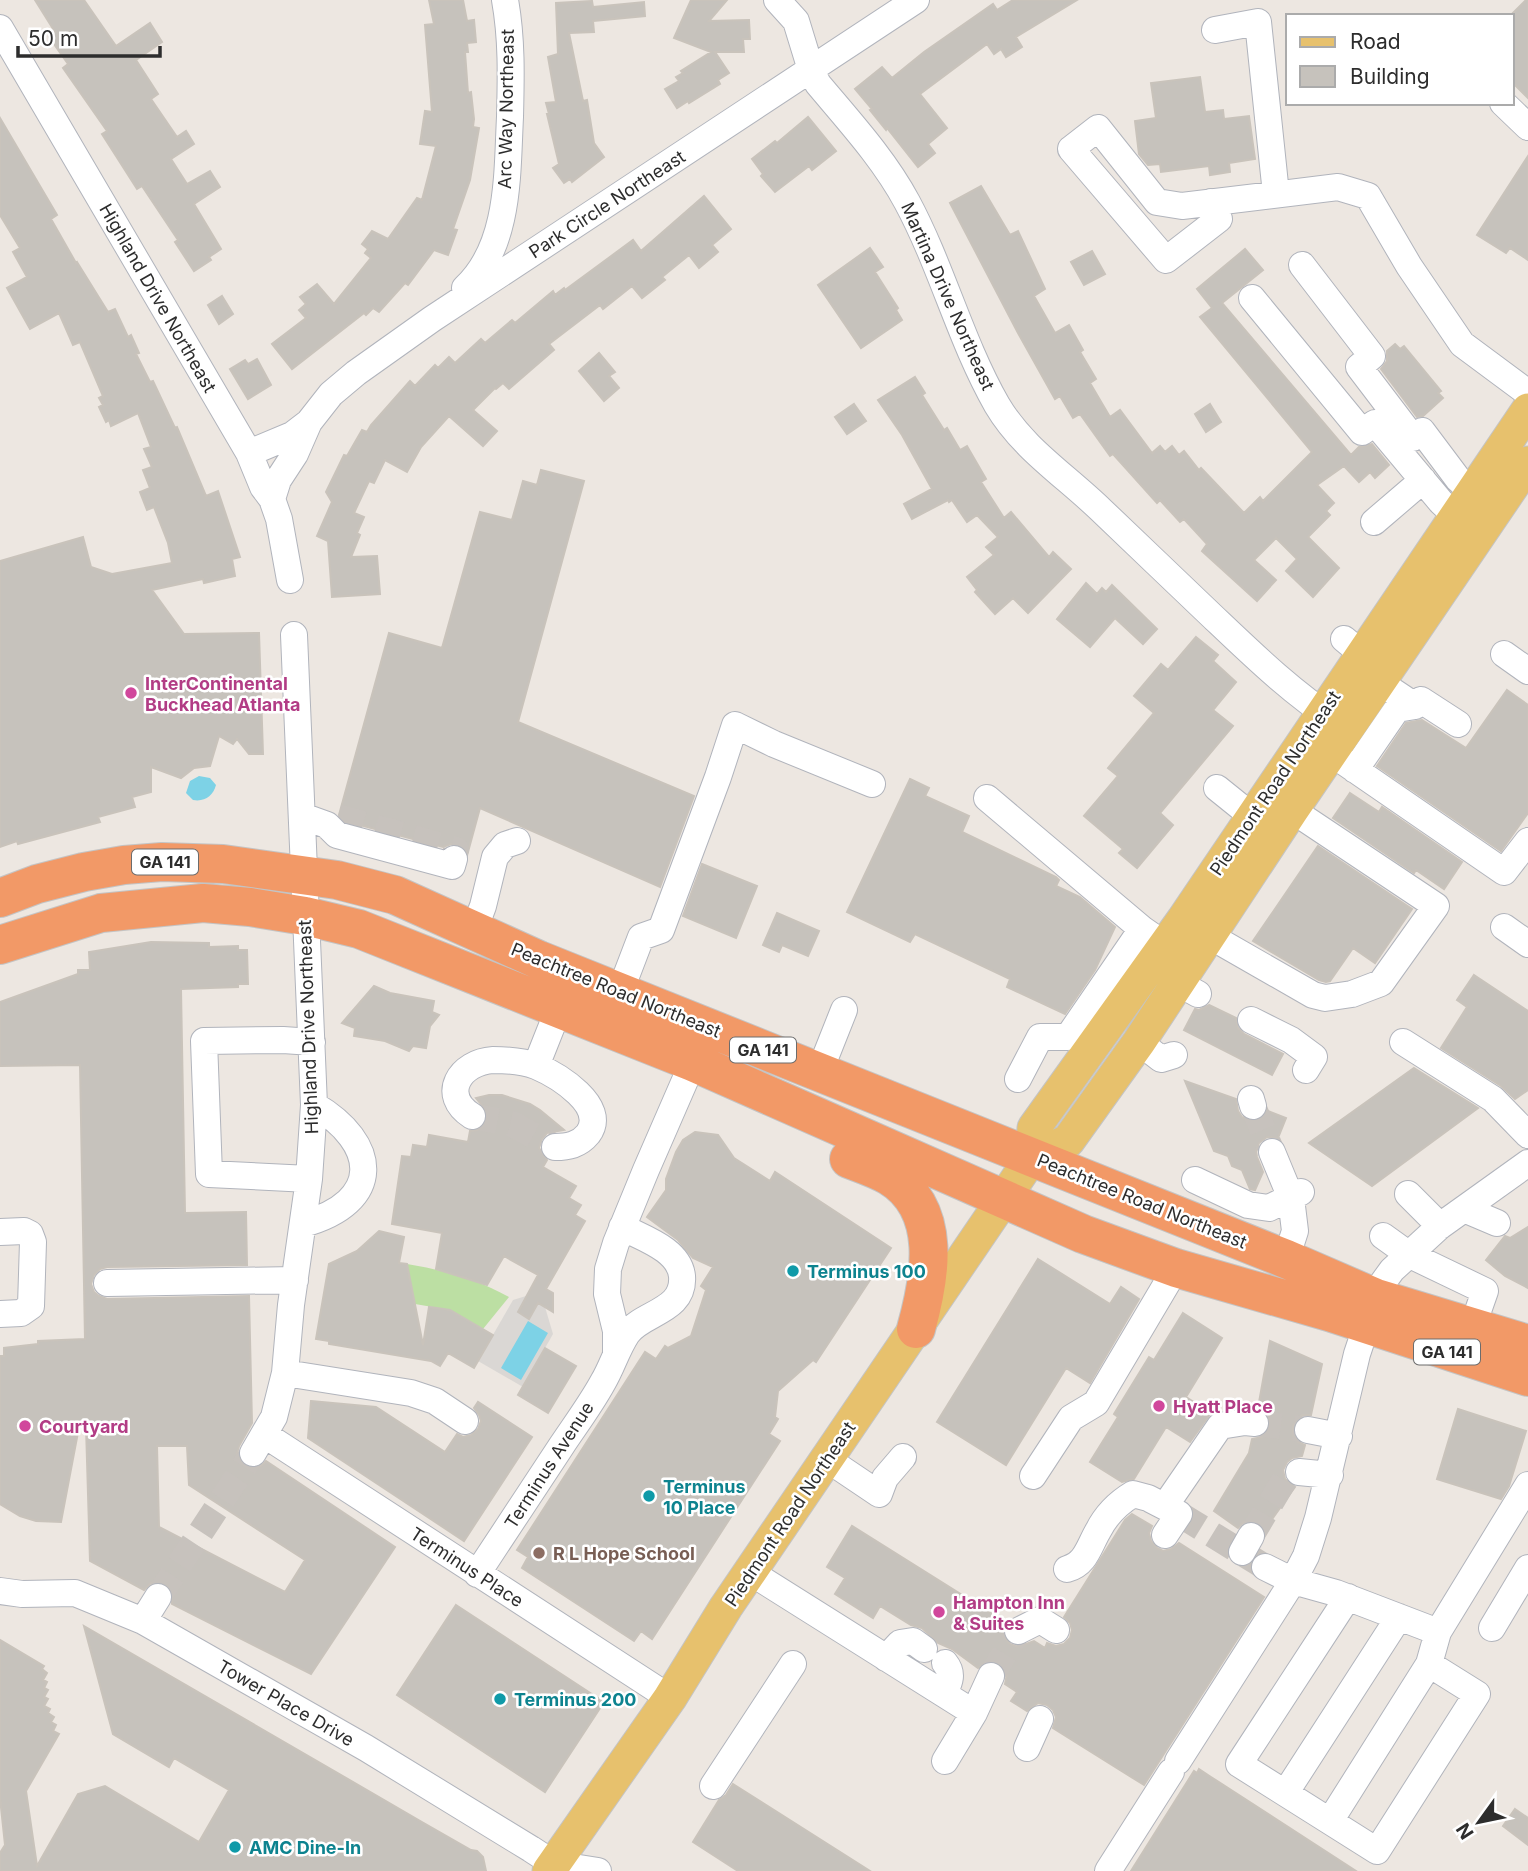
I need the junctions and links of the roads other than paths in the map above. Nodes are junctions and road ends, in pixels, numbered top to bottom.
1 (505, 0) edge
2 (777, 0) edge
3 (916, 0) edge
4 (0, 28) edge
5 (1215, 30) dead end
6 (811, 70) junction
7 (1505, 105) edge
8 (1528, 127) edge
9 (1276, 194) junction
10 (1210, 202) junction
11 (1302, 265) dead end
12 (1252, 298) dead end
13 (432, 319) junction
14 (1528, 393) edge
15 (1528, 410) edge
16 (309, 422) junction
17 (249, 453) junction
18 (1525, 471) edge
19 (1423, 480) junction
20 (272, 499) junction
21 (1464, 504) junction
22 (1374, 522) dead end
23 (290, 579) dead end
24 (294, 635) dead end
25 (1504, 654) dead end
26 (1528, 671) edge
27 (1379, 682) junction
28 (1415, 706) junction
29 (1458, 724) dead end
30 (1339, 741) junction
31 (872, 784) dead end
32 (1217, 788) dead end
33 (987, 798) dead end
34 (1292, 810) junction
35 (302, 816) junction
36 (1253, 817) junction
37 (517, 841) dead end
38 (1528, 841) edge
39 (454, 859) dead end
40 (302, 875) junction
41 (0, 898) edge
42 (305, 916) junction
43 (1504, 927) dead end
44 (474, 930) junction
45 (1210, 936) junction
46 (1154, 937) junction
47 (1528, 944) edge
48 (0, 945) edge
49 (478, 975) junction
50 (621, 992) junction
51 (559, 1008) junction
52 (844, 1010) dead end
53 (1251, 1020) dead end
54 (312, 1042) junction
55 (1404, 1042) dead end
56 (693, 1062) junction
57 (536, 1066) junction
58 (1306, 1070) dead end
59 (819, 1073) junction
60 (732, 1079) junction
61 (1018, 1079) dead end
62 (314, 1105) junction
63 (472, 1116) dead end
64 (1528, 1135) edge
65 (555, 1147) dead end
66 (1272, 1152) tunnel mouth
67 (1032, 1157) junction
68 (1528, 1163) edge
69 (309, 1179) junction
70 (1195, 1180) dead end
71 (1408, 1194) dead end
72 (1296, 1195) junction
73 (1003, 1199) junction
74 (1464, 1209) junction
75 (1497, 1223) dead end
76 (303, 1224) junction
77 (1440, 1226) junction
78 (622, 1227) junction
79 (0, 1232) edge
80 (1383, 1236) dead end
81 (1408, 1254) junction
82 (1286, 1259) junction
83 (1176, 1268) junction
84 (295, 1280) junction
85 (107, 1283) dead end
86 (1371, 1312) junction
87 (0, 1314) edge
88 (1472, 1328) junction
89 (916, 1329) junction
90 (1527, 1350) edge
91 (617, 1354) junction
92 (285, 1373) junction
93 (466, 1421) dead end
94 (1255, 1423) tunnel mouth
95 (1308, 1430) tunnel mouth
96 (1339, 1436) junction
97 (259, 1444) joint
98 (903, 1457) dead end
99 (827, 1459) junction
100 (1299, 1472) dead end
101 (1330, 1475) junction
102 (1033, 1476) dead end
103 (1528, 1485) edge
104 (1165, 1506) junction
105 (1165, 1535) dead end
106 (1265, 1567) tunnel mouth
107 (1528, 1568) edge
108 (1067, 1569) dead end
109 (750, 1572) junction
110 (477, 1574) junction
111 (1293, 1581) junction
112 (0, 1591) edge
113 (158, 1598) tunnel mouth
114 (1348, 1598) junction
115 (1399, 1617) junction
116 (143, 1621) junction
117 (1492, 1628) dead end
118 (1056, 1630) dead end
119 (1018, 1631) dead end
120 (1438, 1632) junction
121 (886, 1658) junction
122 (793, 1664) dead end
123 (1429, 1664) junction
124 (991, 1676) tunnel mouth
125 (944, 1694) junction
126 (670, 1698) junction
127 (974, 1713) junction
128 (1040, 1719) dead end
129 (1027, 1748) dead end
130 (944, 1761) dead end
131 (713, 1786) dead end
132 (1286, 1792) junction
133 (1330, 1821) junction
134 (555, 1869) edge
135 (598, 1871) edge
136 (1108, 1871) edge

1 - 13 street, Arc Way Northeast
2 - 6 street, Martina Drive Northeast
3 - 6 street, Park Circle Northeast
4 - 17 street, Highland Drive Northeast
5 - 9 street
6 - 13 street, Park Circle Northeast
6 - 30 street, Martina Drive Northeast
7 - 8 street
9 - 10 street
9 - 14 street
10 - 10 street
11 - 21 street
12 - 19 street
13 - 16 street, Park Circle Northeast
15 - 21 main road, Piedmont Road Northeast
16 - 17 street, Park Circle Northeast
16 - 20 street, Park Circle Northeast
17 - 20 street, Highland Drive Northeast
18 - 27 main road, Piedmont Road Northeast
19 - 21 street
19 - 22 street
20 - 23 street, Highland Drive Northeast
21 - 30 main road, Piedmont Road Northeast
24 - 35 street, Highland Drive Northeast
25 - 26 street
27 - 28 street
27 - 30 main road, Piedmont Road Northeast
28 - 29 street
28 - 30 street
30 - 34 main road, Piedmont Road Northeast
30 - 36 main road, Piedmont Road Northeast
30 - 38 street, Martina Drive Northeast
31 - 50 street
32 - 36 street
33 - 46 street
34 - 45 main road, Piedmont Road Northeast
34 - 45 street
35 - 39 street
35 - 40 street, Highland Drive Northeast
36 - 46 main road, Piedmont Road Northeast
37 - 44 street
40 - 41 highway, Peachtree Road Northeast / GA 141
40 - 42 street, Highland Drive Northeast
40 - 44 highway, Peachtree Road Northeast / GA 141
42 - 48 highway, Peachtree Road Northeast / GA 141
42 - 49 highway, Peachtree Road Northeast / GA 141
42 - 54 street, Highland Drive Northeast
43 - 47 street
44 - 50 highway, Peachtree Road Northeast / GA 141
45 - 67 main road, Piedmont Road Northeast
46 - 61 street
46 - 67 main road, Piedmont Road Northeast
49 - 50 street
49 - 51 highway, Peachtree Road Northeast / GA 141
50 - 59 highway, Peachtree Road Northeast / GA 141
51 - 56 highway, Peachtree Road Northeast / GA 141
51 - 57 street
52 - 59 street
53 - 58 street
54 - 62 street, Highland Drive Northeast
54 - 69 street
55 - 64 street
56 - 60 highway, Peachtree Road Northeast / GA 141
56 - 78 street
57 - 63 street
57 - 65 street
59 - 67 highway, Peachtree Road Northeast / GA 141
60 - 73 highway, Peachtree Road Northeast / GA 141
60 - 89 highway
62 - 69 street, Highland Drive Northeast
62 - 76 street
66 - 72 street
67 - 73 main road, Piedmont Road Northeast
67 - 82 highway, Peachtree Road Northeast / GA 141
68 - 74 street
69 - 76 street, Highland Drive Northeast
70 - 72 street
71 - 77 street
72 - 82 street
73 - 83 highway, Peachtree Road Northeast / GA 141
73 - 89 main road, Piedmont Road Northeast
74 - 75 street
74 - 77 street
76 - 84 street, Highland Drive Northeast
77 - 81 street
78 - 91 street
78 - 91 street, Terminus Avenue
79 - 87 street
80 - 81 street
81 - 86 street
81 - 88 street
82 - 86 highway, Peachtree Road Northeast / GA 141
83 - 86 highway, Peachtree Road Northeast / GA 141
83 - 102 street
84 - 85 street
84 - 92 street, Highland Drive Northeast
86 - 88 highway, Peachtree Road Northeast / GA 141
86 - 90 highway, Peachtree Road Northeast / GA 141
86 - 96 street
88 - 90 highway, Peachtree Road Northeast / GA 141
89 - 99 main road, Piedmont Road Northeast
91 - 110 street, Terminus Avenue
92 - 93 street
92 - 97 street, Highland Drive Northeast
94 - 104 street
95 - 96 street
96 - 101 street
97 - 110 street, Terminus Place
98 - 99 street
99 - 109 main road, Piedmont Road Northeast
100 - 101 street
101 - 111 street
103 - 120 street
104 - 105 street
104 - 108 street
106 - 111 street
107 - 117 street
109 - 121 street
109 - 126 main road, Piedmont Road Northeast
110 - 126 street, Terminus Place
111 - 114 street
111 - 136 street
112 - 116 street, Tower Place Drive
113 - 116 street
114 - 115 street
114 - 132 street
115 - 120 street
115 - 132 street
116 - 134 street, Tower Place Drive
118 - 119 street
120 - 123 street
121 - 125 street
121 - 125 street
122 - 131 street
123 - 133 street
123 - 133 street
124 - 127 street
125 - 127 street
126 - 134 main road, Piedmont Road Northeast
127 - 130 street
128 - 129 street
132 - 133 street
134 - 135 street

